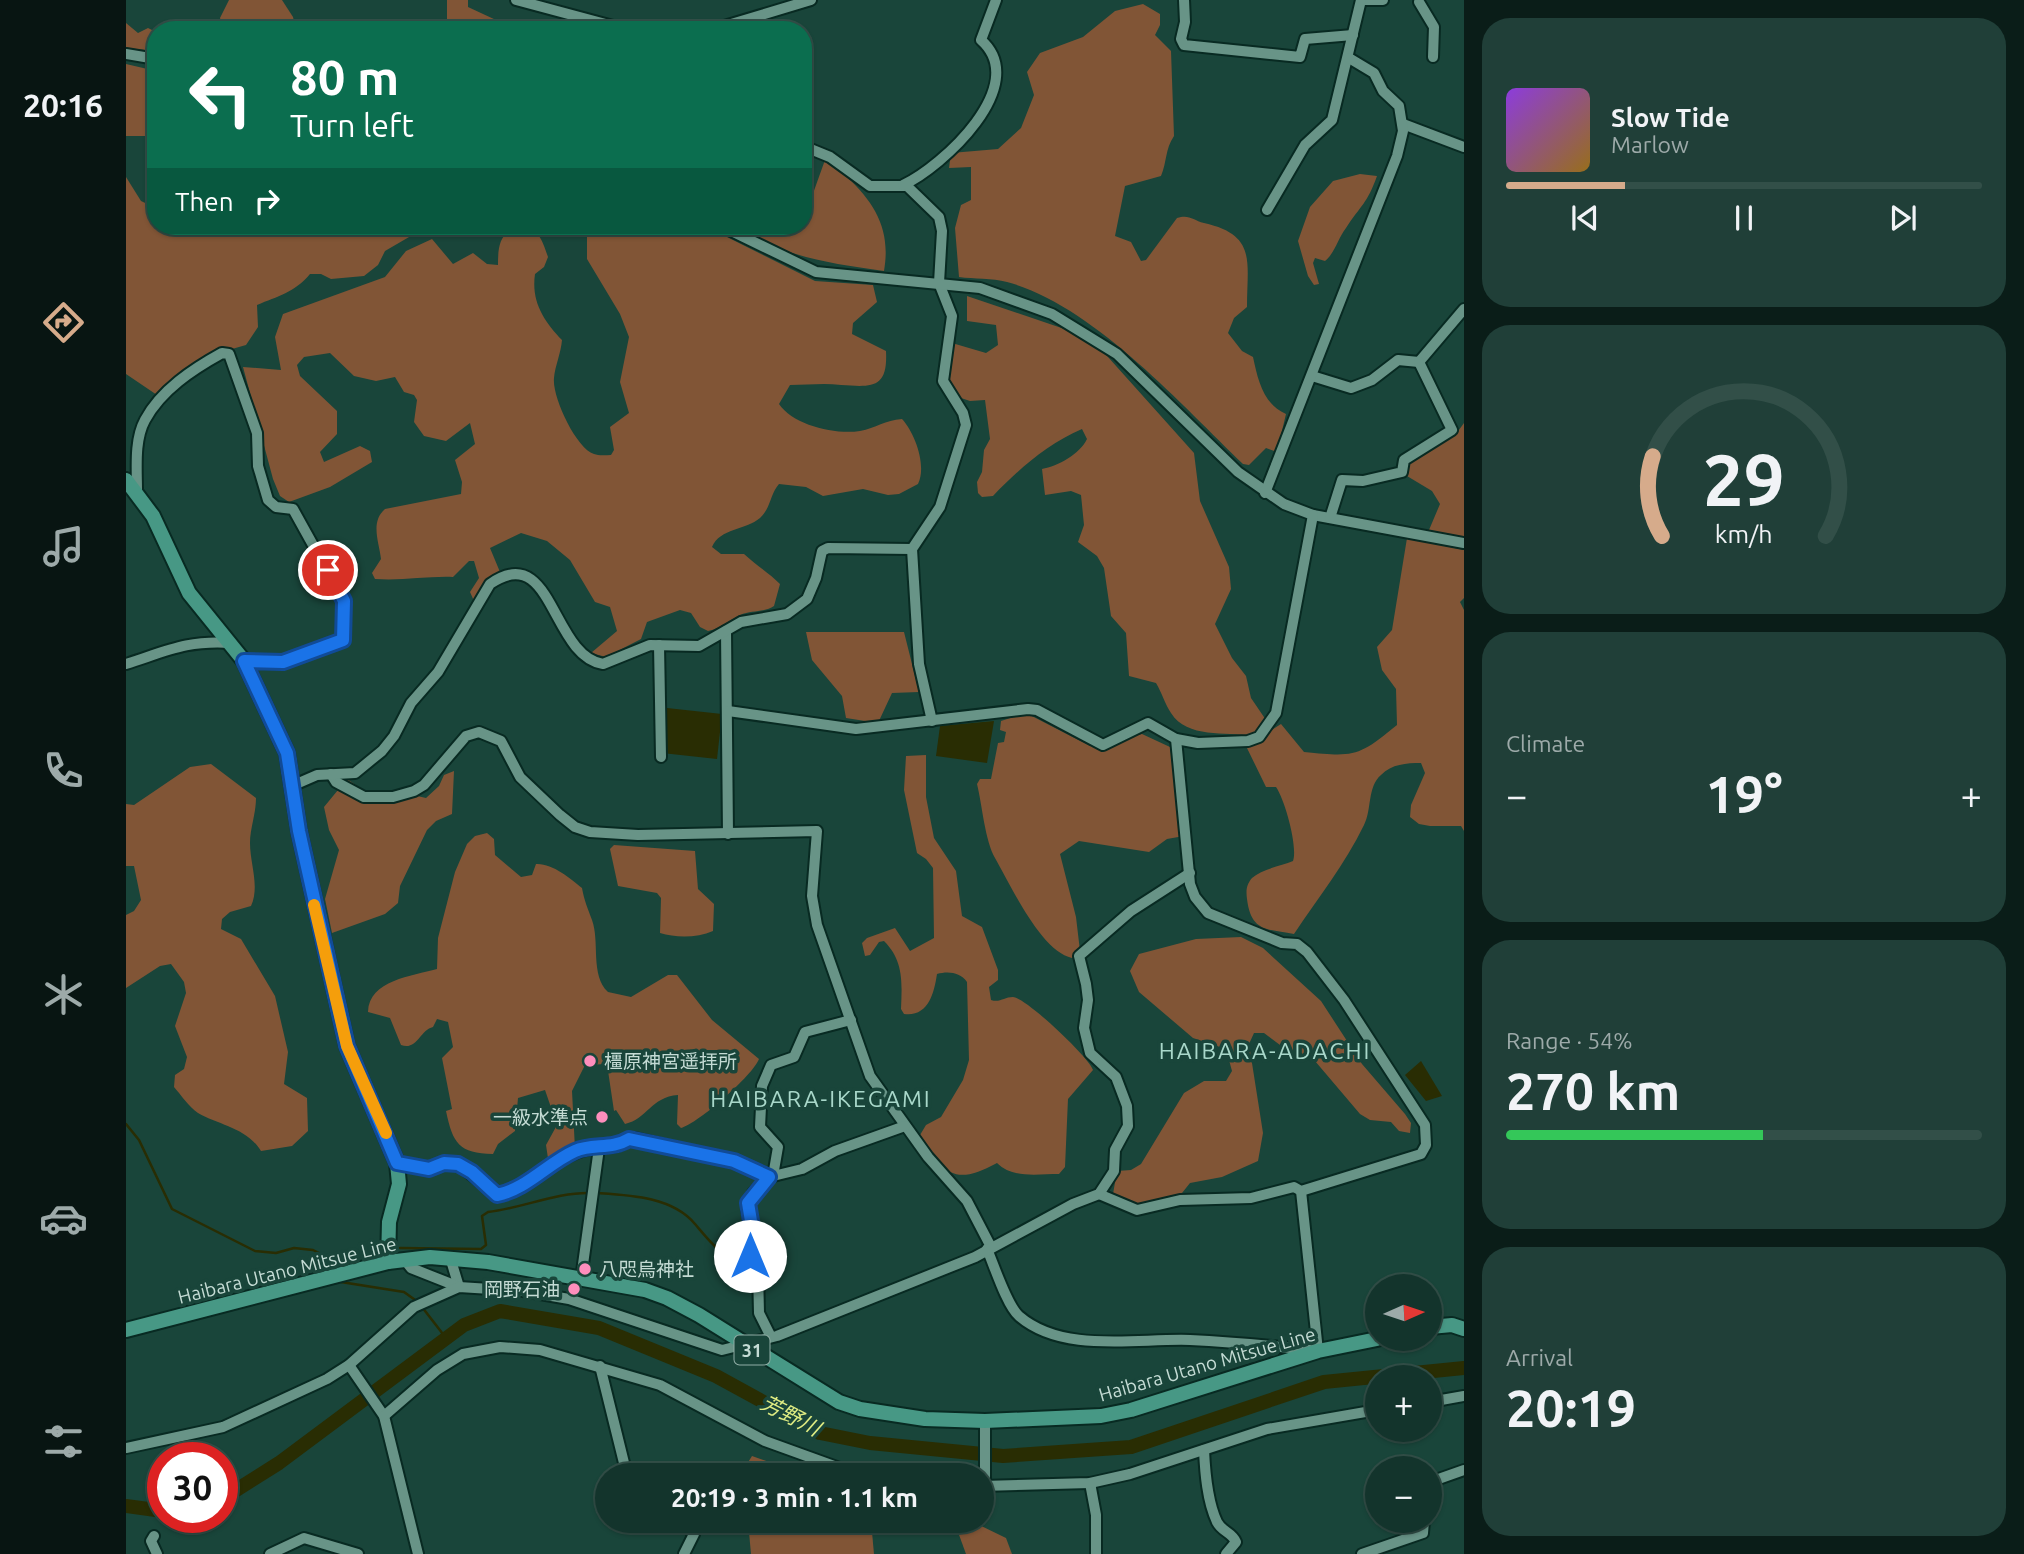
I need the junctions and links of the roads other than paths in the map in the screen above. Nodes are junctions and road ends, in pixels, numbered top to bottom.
1 (516, 0) edge
2 (811, 0) edge
3 (996, 0) edge
4 (1184, 0) edge
5 (1361, 0) edge
6 (1383, 0) edge
7 (1416, 1) edge
8 (543, 3) edge
9 (600, 21) edge
10 (754, 21) edge
11 (1353, 35) junction
12 (126, 54) edge
13 (1433, 57) dead end
14 (147, 58) edge
15 (1349, 58) junction
16 (1403, 124) junction
17 (1464, 147) edge
18 (812, 150) edge
19 (903, 185) junction
20 (1267, 210) dead end
21 (740, 235) edge
22 (939, 283) junction
23 (1464, 309) edge
24 (1419, 362) junction
25 (1312, 376) junction
26 (126, 480) edge
27 (137, 491) junction
28 (1265, 493) junction
29 (1313, 515) junction
30 (1330, 517) junction
31 (1464, 543) edge
32 (912, 548) junction
33 (726, 631) junction
34 (231, 643) junction
35 (659, 645) junction
36 (244, 661) junction
37 (126, 664) edge
38 (728, 711) junction
39 (932, 721) junction
40 (1176, 739) junction
41 (661, 757) dead end
42 (331, 774) junction
43 (294, 785) junction
44 (728, 834) junction
45 (1189, 873) junction
46 (851, 1020) junction
47 (905, 1126) junction
48 (599, 1148) junction
49 (397, 1163) junction
50 (771, 1176) junction
51 (1301, 1191) junction
52 (1099, 1194) junction
53 (989, 1248) junction
54 (450, 1257) junction
55 (404, 1259) junction
56 (388, 1262) junction
57 (581, 1279) junction
58 (459, 1287) junction
59 (1442, 1326) edge
60 (1464, 1328) edge
61 (126, 1330) edge
62 (771, 1337) junction
63 (1365, 1341) edge
64 (744, 1345) junction
65 (1318, 1351) junction
66 (600, 1366) junction
67 (350, 1367) junction
68 (1464, 1396) edge
69 (1442, 1400) edge
70 (1365, 1412) edge
71 (382, 1413) junction
72 (985, 1425) junction
73 (126, 1448) edge
74 (1204, 1450) junction
75 (624, 1463) edge
76 (826, 1463) edge
77 (984, 1463) edge
78 (1464, 1470) edge
79 (1442, 1478) edge
80 (1090, 1483) junction
81 (994, 1485) edge
82 (693, 1533) edge
83 (1423, 1533) edge
84 (154, 1536) dead end
85 (157, 1554) edge
86 (270, 1554) edge
87 (358, 1554) edge
88 (418, 1554) edge
89 (684, 1554) edge
90 (1096, 1554) edge
91 (1226, 1554) edge
92 (1362, 1554) edge

1 - 8 street
2 - 10 street
3 - 19 street
4 - 11 street
5 - 6 street
5 - 11 street
7 - 13 street
8 - 9 street
11 - 15 street
12 - 14 street
15 - 16 street
15 - 20 street
16 - 17 street
16 - 25 street
18 - 19 street
19 - 22 street
21 - 22 street
22 - 28 street
22 - 32 street
23 - 24 street
24 - 25 street
24 - 30 street
25 - 28 street
26 - 27 main road
27 - 34 main road
27 - 36 street
28 - 29 street
29 - 30 street
29 - 40 street
30 - 31 street
32 - 33 street
32 - 39 street
33 - 35 street
33 - 38 street
34 - 36 main road
34 - 37 street
35 - 41 street
35 - 42 street
36 - 43 main road
38 - 39 street
38 - 44 street
39 - 40 street
40 - 45 street
42 - 43 street
42 - 44 street
43 - 49 main road
44 - 46 street
45 - 51 street
45 - 52 street
46 - 47 street
46 - 50 street
47 - 50 street
47 - 53 street
48 - 49 street
48 - 50 street
48 - 57 street
49 - 56 main road
50 - 62 street
51 - 52 street
51 - 65 street
52 - 53 street
53 - 62 street
53 - 65 street
54 - 55 main road, Haibara Utano Mitsue Line / 31
54 - 57 main road, Haibara Utano Mitsue Line / 31
54 - 58 street
55 - 56 main road, Haibara Utano Mitsue Line / 31
55 - 58 street
56 - 61 main road, Haibara Utano Mitsue Line / 31
57 - 64 main road, Haibara Utano Mitsue Line / 31
58 - 64 street
58 - 67 street
59 - 60 main road
62 - 64 street
63 - 65 main road, Haibara Utano Mitsue Line / 31
64 - 72 main road, Haibara Utano Mitsue Line / 31
65 - 72 main road, Haibara Utano Mitsue Line / 31
66 - 71 street
66 - 75 street
66 - 76 street
67 - 71 street
67 - 73 street
68 - 69 street
70 - 74 street
71 - 88 street
72 - 77 street
74 - 80 street
74 - 91 street
78 - 79 street
80 - 81 street
80 - 90 street
82 - 89 street
83 - 92 street
84 - 85 street
86 - 87 street

